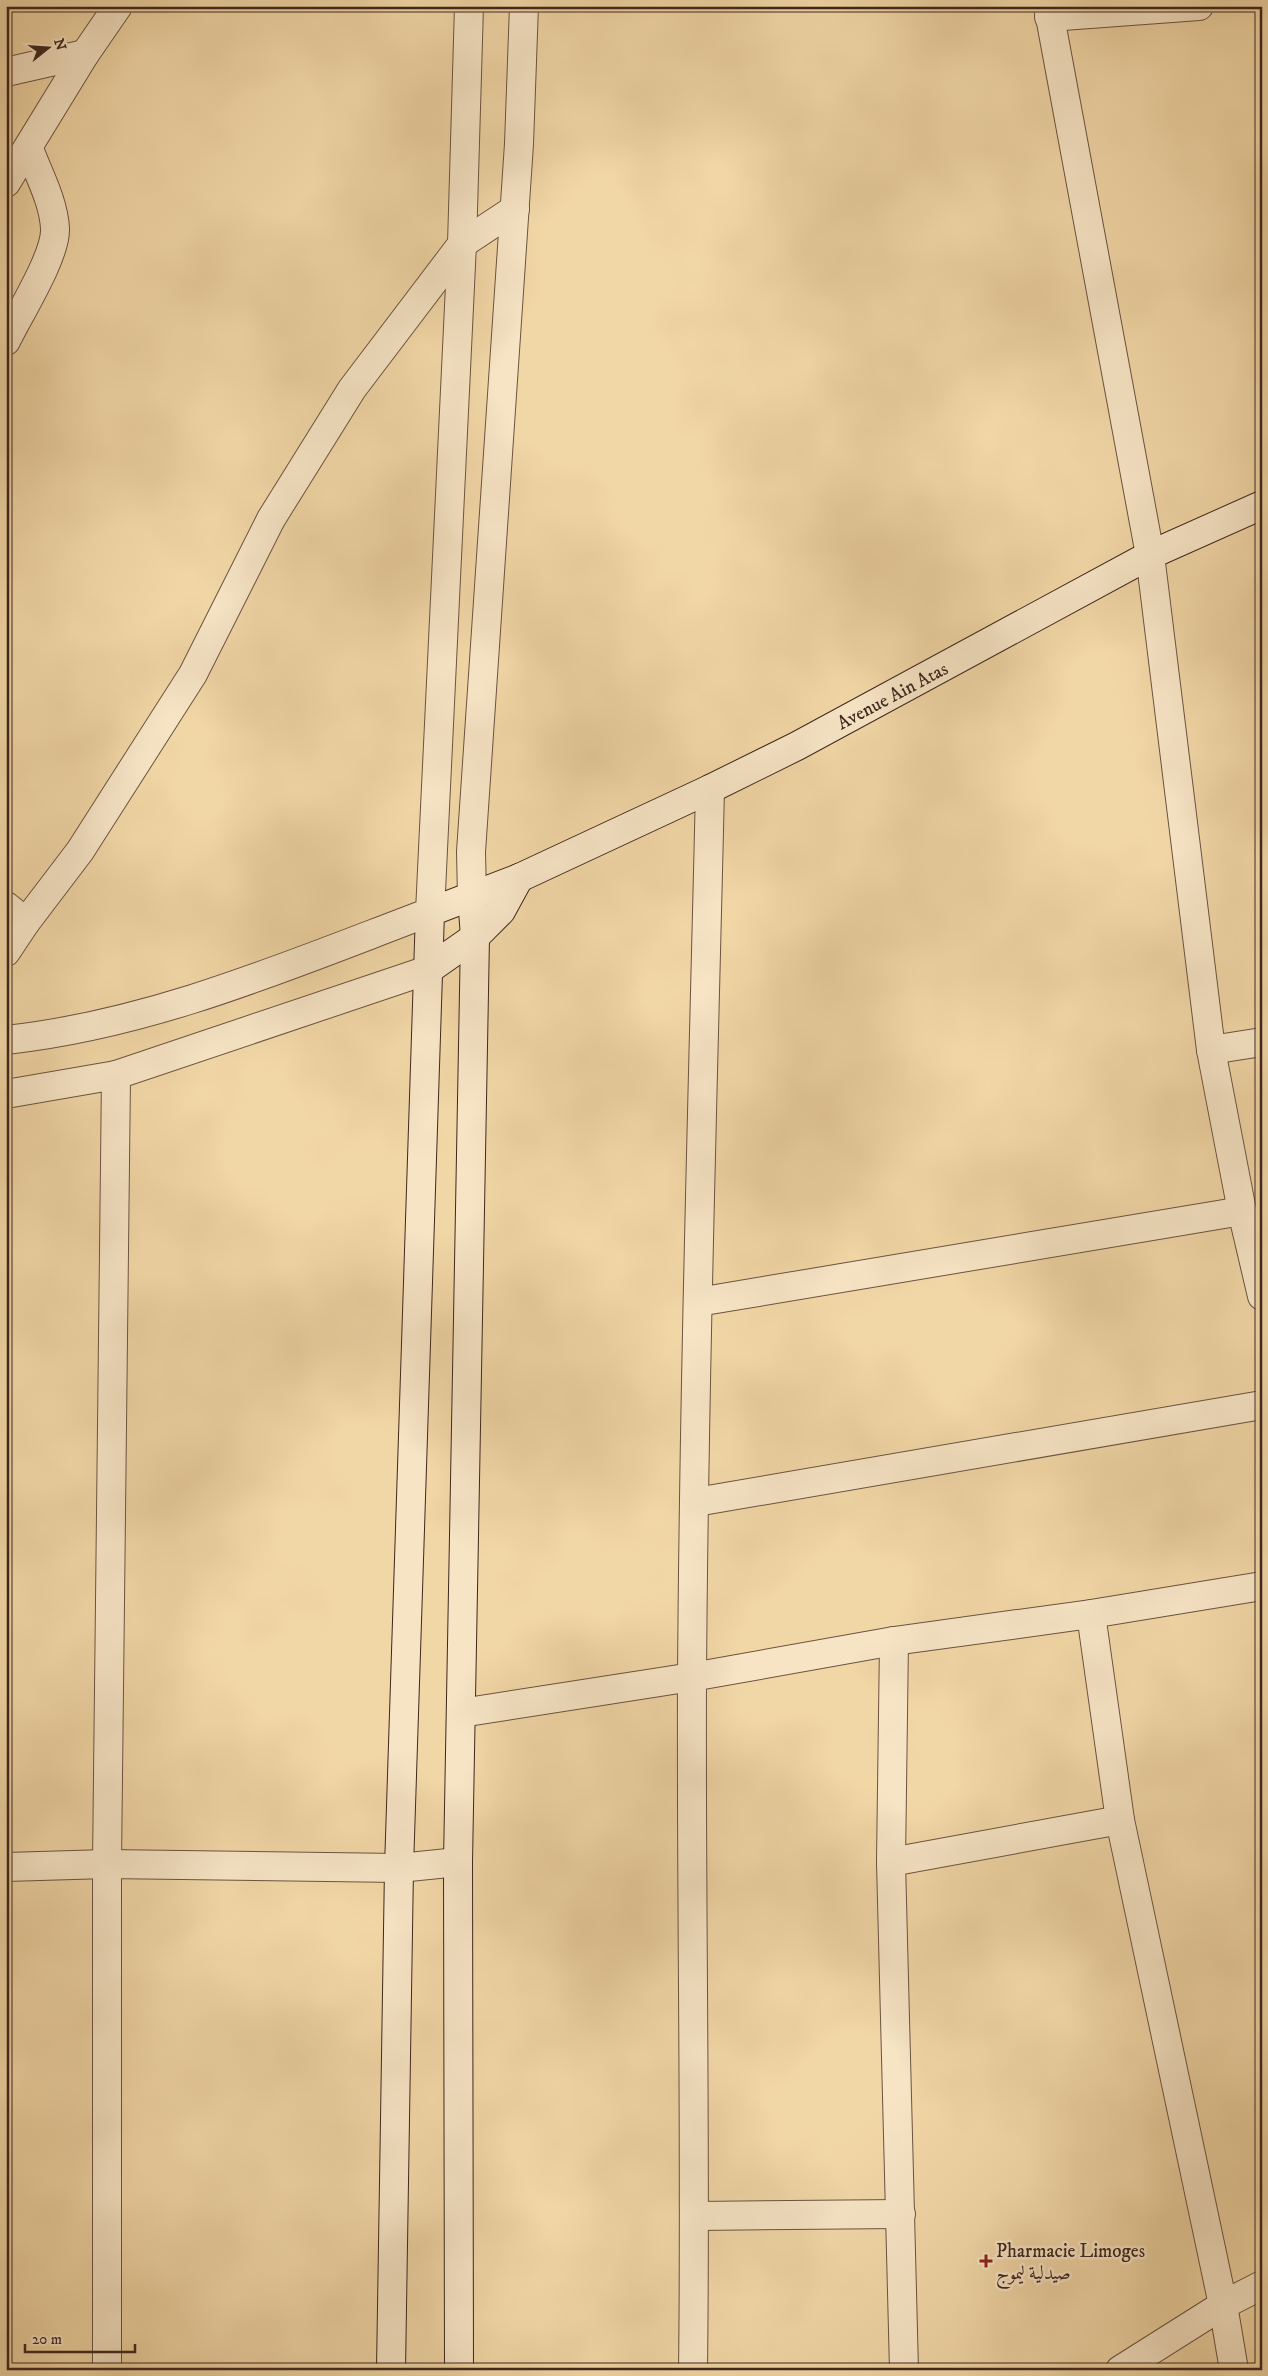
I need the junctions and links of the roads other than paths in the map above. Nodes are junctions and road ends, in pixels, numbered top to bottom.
1 (118, 6) edge
2 (469, 6) edge
3 (524, 6) edge
4 (1199, 6) edge
5 (1048, 12) edge
6 (85, 54) junction
7 (6, 72) edge
8 (29, 149) junction
9 (6, 183) edge
10 (515, 209) junction
11 (462, 244) junction
12 (6, 340) edge
13 (1262, 505) edge
14 (1150, 555) junction
15 (710, 789) junction
16 (519, 878) junction
17 (472, 897) junction
18 (430, 912) junction
19 (16, 914) edge
20 (474, 937) junction
21 (6, 952) edge
22 (428, 970) junction
23 (6, 1040) edge
24 (1262, 1042) edge
25 (1212, 1050) junction
26 (116, 1075) junction
27 (6, 1094) edge
28 (1242, 1211) junction
29 (1262, 1296) edge
30 (698, 1302) junction
31 (1262, 1405) edge
32 (696, 1502) junction
33 (1262, 1586) edge
34 (1091, 1614) junction
35 (894, 1641) junction
36 (692, 1677) junction
37 (461, 1713) junction
38 (1120, 1820) junction
39 (458, 1862) junction
40 (891, 1862) junction
41 (107, 1864) junction
42 (6, 1867) edge
43 (399, 1868) junction
44 (901, 2214) junction
45 (694, 2216) junction
46 (1262, 2285) edge
47 (1223, 2305) junction
48 (107, 2370) edge
49 (391, 2370) edge
50 (459, 2370) edge
51 (692, 2370) edge
52 (904, 2370) edge
53 (1120, 2370) edge
54 (1234, 2370) edge

1 - 6 street
2 - 11 street
3 - 10 street
4 - 5 street
5 - 14 street
6 - 7 street
6 - 8 street
8 - 9 street
8 - 12 street
10 - 11 street
10 - 17 street
11 - 18 street
11 - 19 street
13 - 14 street, Avenue Ain Atas
14 - 15 street, Avenue Ain Atas
14 - 25 street
15 - 16 street, Avenue Ain Atas
15 - 30 street
16 - 17 street, Avenue Ain Atas
16 - 20 street
17 - 18 street, Avenue Ain Atas
17 - 20 street
18 - 22 street
18 - 23 street, Avenue Ain Atas
19 - 21 street
20 - 22 street
20 - 37 street
22 - 26 street
22 - 43 street
24 - 25 street
25 - 28 street
26 - 27 street
26 - 41 street
28 - 29 street
28 - 30 street
30 - 32 street
31 - 32 street
32 - 36 street
33 - 34 street
34 - 35 street
34 - 38 street
35 - 36 street
35 - 40 street
36 - 37 street
36 - 45 street
37 - 39 street
38 - 40 street
38 - 47 street
39 - 43 street
39 - 50 street
40 - 44 street
41 - 42 street
41 - 43 street
41 - 48 street
43 - 49 street
44 - 45 street
44 - 52 street
45 - 51 street
46 - 47 street
47 - 53 street
47 - 54 street

